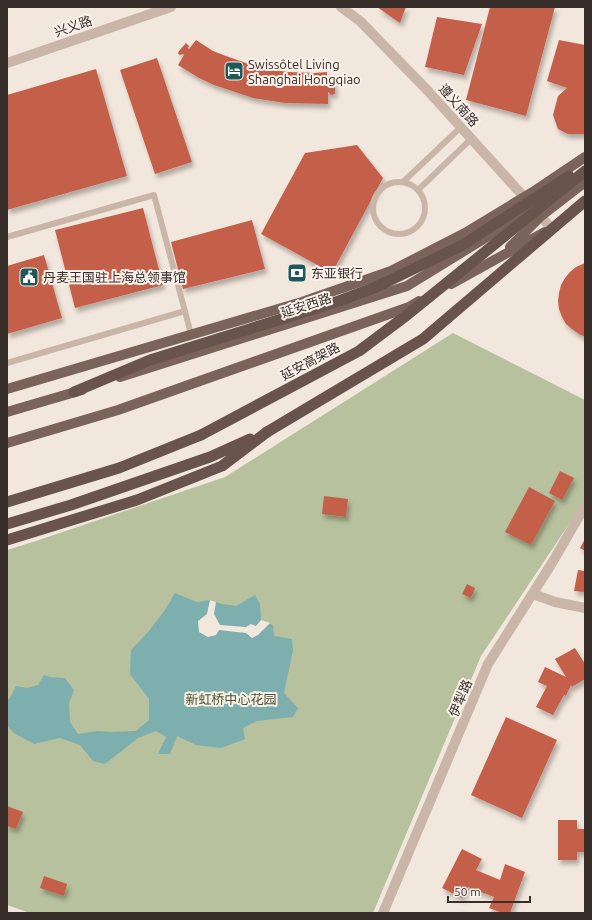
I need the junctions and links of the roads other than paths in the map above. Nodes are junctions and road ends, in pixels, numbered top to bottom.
1 (171, 7) edge
2 (340, 7) edge
3 (7, 63) edge
4 (461, 127) junction
5 (471, 139) junction
6 (585, 157) edge
7 (585, 166) edge
8 (585, 171) edge
9 (403, 182) junction
10 (585, 182) edge
11 (418, 190) junction
12 (524, 197) junction
13 (585, 201) edge
14 (585, 207) edge
15 (534, 208) junction
16 (541, 216) junction
17 (551, 228) junction
18 (7, 238) edge
19 (501, 256) junction
20 (185, 311) junction
21 (191, 334) junction
22 (7, 363) edge
23 (7, 389) edge
24 (74, 392) junction
25 (7, 412) edge
26 (268, 432) junction
27 (7, 443) edge
28 (7, 502) edge
29 (585, 506) edge
30 (7, 524) edge
31 (7, 540) edge
32 (533, 594) junction
33 (585, 608) edge
34 (383, 913) edge

1 - 3 street, 兴义路
2 - 4 street, 遵义南路
4 - 5 street, 遵义南路
4 - 9 lane
5 - 11 lane
5 - 12 street, 遵义南路
6 - 12 main road, 延安西路
7 - 15 main road, 延安西路
7 - 24 highway, bridge
8 - 28 highway, 延安高架路, bridge
9 - 11 lane
9 - 11 lane
10 - 16 main road
12 - 15 street, 遵义南路
12 - 21 main road, 延安西路
13 - 26 highway, bridge
14 - 17 main road
15 - 16 street, 遵义南路
15 - 24 main road, 延安西路
16 - 17 street, 遵义南路
16 - 19 main road
17 - 19 main road
18 - 20 lane
19 - 27 main road
20 - 21 lane
20 - 22 lane
21 - 23 main road, 延安西路
24 - 25 main road, 延安西路
26 - 30 highway
26 - 31 highway
29 - 32 street, 伊犁路
32 - 33 street
32 - 34 street, 伊犁路

